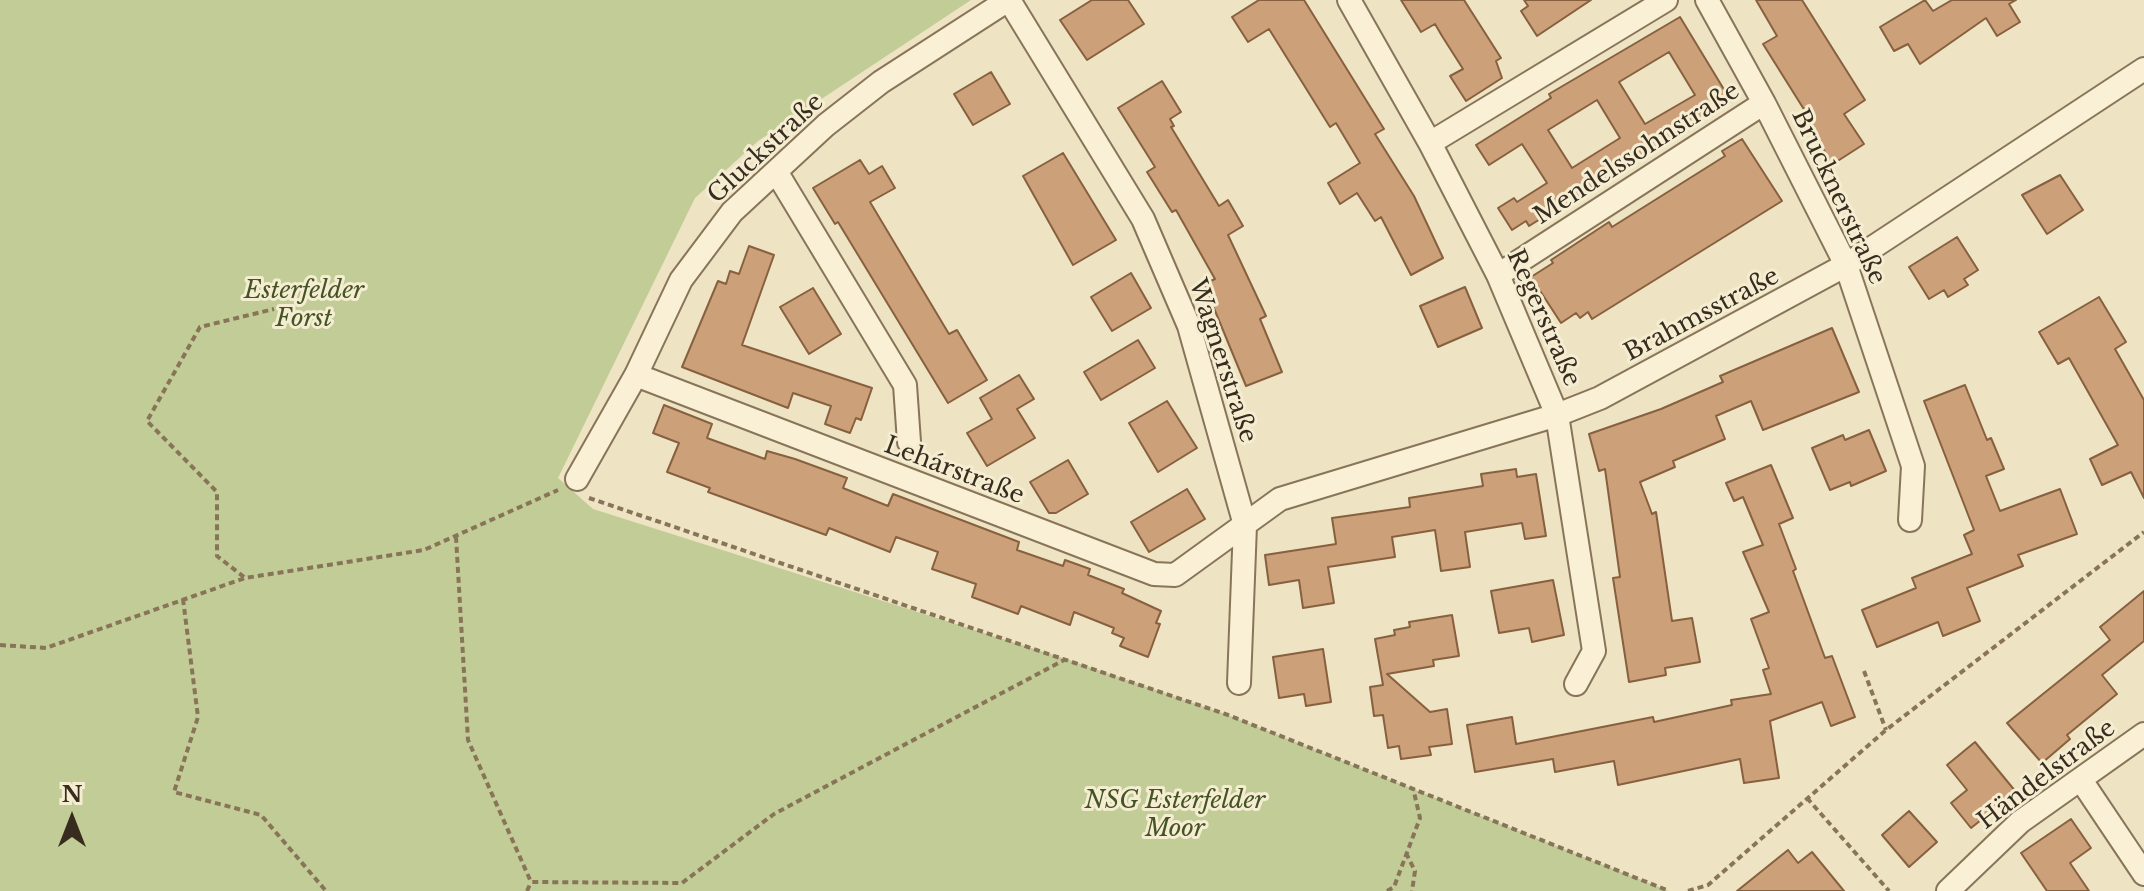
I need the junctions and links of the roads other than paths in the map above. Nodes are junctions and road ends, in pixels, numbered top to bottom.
1 (1008, 0) edge
2 (1666, 0) edge
3 (1707, 0) edge
4 (1359, 3) edge
5 (2144, 69) edge
6 (1764, 103) junction
7 (1430, 143) junction
8 (777, 173) junction
9 (1846, 265) junction
10 (1498, 275) junction
11 (636, 375) junction
12 (1557, 415) junction
13 (909, 442) dead end
14 (576, 486) road end
15 (1910, 520) dead end
16 (1245, 525) junction
17 (1239, 683) dead end
18 (1576, 684) dead end
19 (2144, 734) edge
20 (2081, 780) junction
21 (2144, 874) edge
22 (1948, 891) edge

1 - 8 street, Gluckstraße
1 - 16 street, Wagnerstraße
2 - 7 street
3 - 6 street, Brucknerstraße
4 - 7 street, Regerstraße
5 - 9 street, Brahmsstraße
6 - 9 street, Brucknerstraße
6 - 10 street, Mendelssohnstraße
7 - 10 street, Regerstraße
8 - 11 street, Gluckstraße
8 - 13 street, Lehárstraße
9 - 12 street, Brahmsstraße
9 - 15 street, Brucknerstraße
10 - 12 street, Regerstraße
11 - 14 street, Gluckstraße
11 - 16 street, Lehárstraße
12 - 16 street, Brahmsstraße
12 - 18 street, Regerstraße
16 - 17 street, Wagnerstraße
19 - 20 street, Händelstraße
20 - 21 street
20 - 22 street, Händelstraße

